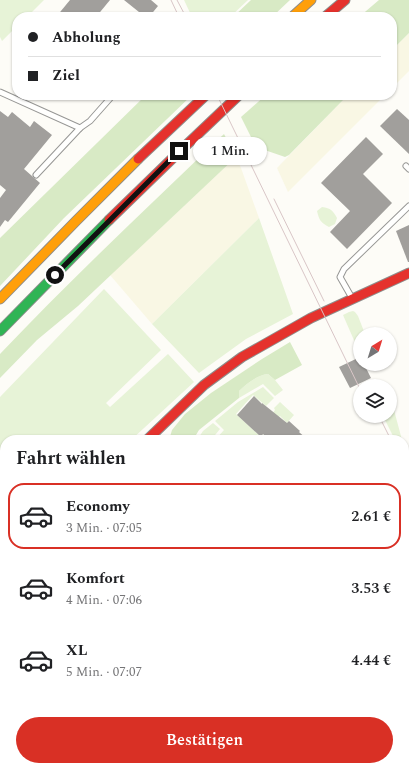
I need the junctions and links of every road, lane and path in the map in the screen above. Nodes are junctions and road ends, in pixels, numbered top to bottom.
1 (311, 0) edge
2 (345, 0) edge
3 (298, 12) edge
4 (331, 12) edge
5 (0, 92) edge
6 (12, 97) edge
7 (18, 100) edge
8 (109, 100) edge
9 (201, 100) edge
10 (233, 100) edge
11 (80, 128) junction
12 (36, 175) dead end
13 (409, 206) edge
14 (409, 273) edge
15 (352, 298) junction
16 (0, 299) edge
17 (0, 331) edge
18 (154, 435) edge

1 - 3 main road
2 - 4 main road
5 - 6 lane
7 - 11 lane
8 - 11 lane
9 - 16 main road
10 - 17 main road
11 - 12 lane
13 - 15 lane
14 - 15 main road
15 - 18 main road

